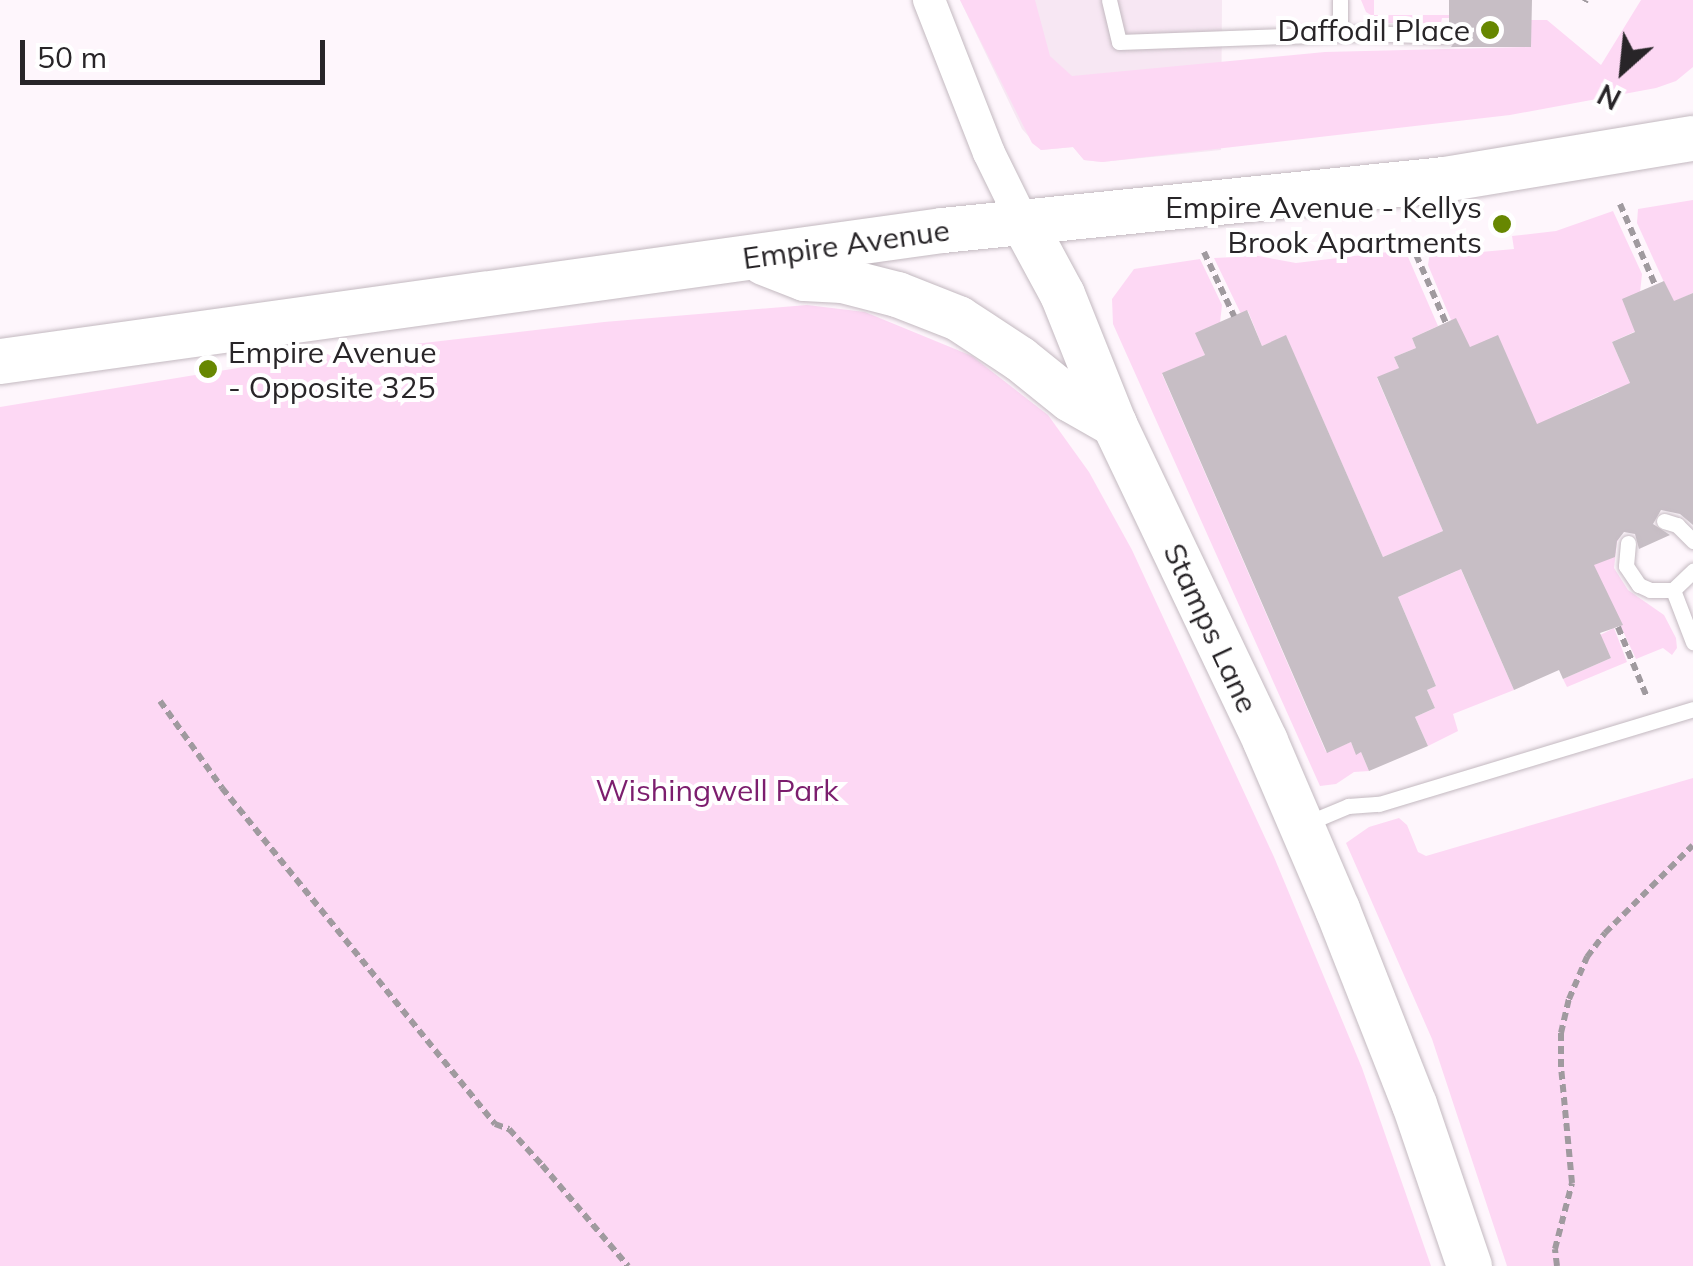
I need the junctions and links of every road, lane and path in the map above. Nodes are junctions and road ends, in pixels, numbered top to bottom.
1 (929, 0) edge
2 (1109, 0) edge
3 (1340, 0) edge
4 (1340, 34) junction
5 (1450, 36) dead end
6 (1693, 138) edge
7 (1620, 204) dead end
8 (1023, 222) junction
9 (1411, 243) dead end
10 (1204, 252) dead end
11 (752, 258) junction
12 (1655, 285) dead end
13 (1234, 316) dead end
14 (1446, 322) dead end
15 (0, 361) edge
16 (1114, 424) junction
17 (1664, 521) dead end
18 (1693, 541) edge
19 (1628, 542) dead end
20 (1693, 571) edge
21 (1673, 590) junction
22 (1618, 626) dead end
23 (1693, 642) edge
24 (160, 701) dead end
25 (1693, 709) edge
26 (1655, 720) junction
27 (1302, 825) junction
28 (1693, 845) edge
29 (628, 1266) edge
30 (1469, 1266) edge
31 (1557, 1266) edge

1 - 8 street, Stamps Lane
2 - 4 lane
3 - 4 lane
4 - 5 lane
6 - 8 main road, Empire Avenue
7 - 12 path
8 - 11 main road, Empire Avenue
8 - 16 main road, Stamps Lane
9 - 14 path
10 - 13 path
11 - 15 main road, Empire Avenue
11 - 16 main road
16 - 27 main road, Stamps Lane
17 - 18 lane
19 - 21 lane
20 - 21 lane
21 - 23 lane
22 - 26 path
24 - 29 path
25 - 26 lane
26 - 27 lane
27 - 30 main road, Stamps Lane
28 - 31 path

